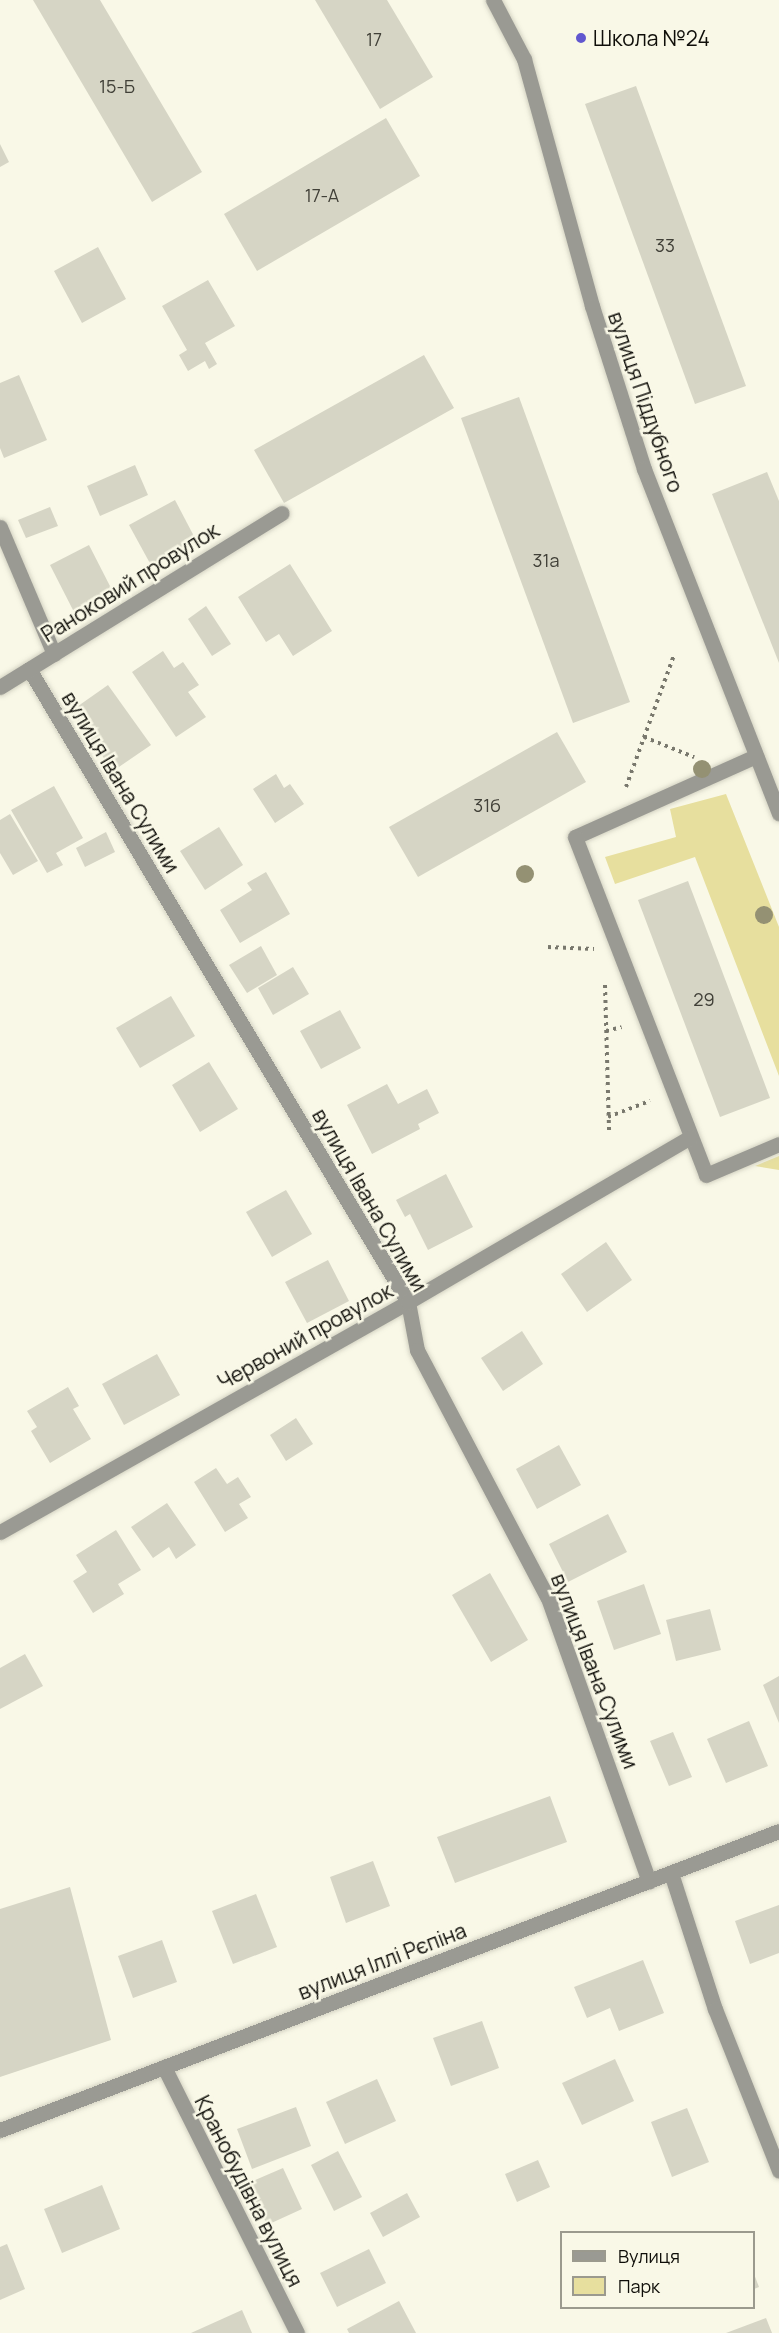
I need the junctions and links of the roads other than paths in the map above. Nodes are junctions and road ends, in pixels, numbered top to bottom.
1 (493, 0) edge
2 (282, 513) dead end
3 (0, 527) edge
4 (54, 654) junction
5 (29, 669) junction
6 (0, 687) edge
7 (756, 756) junction
8 (779, 813) edge
9 (690, 1137) junction
10 (779, 1144) edge
11 (408, 1302) junction
12 (0, 1532) edge
13 (779, 1831) edge
14 (671, 1873) junction
15 (649, 1882) junction
16 (164, 2067) junction
17 (0, 2130) edge
18 (779, 2170) edge
19 (297, 2333) edge

1 - 7 street, вулиця Піддубного
2 - 4 street, Раноковий провулок
3 - 4 street
4 - 5 street, Раноковий провулок
5 - 6 street, Раноковий провулок
5 - 11 street, вулиця Івана Сулими
7 - 8 street, вулиця Піддубного
7 - 9 street
9 - 10 street
9 - 11 street, Червоний провулок
11 - 12 street, Червоний провулок
11 - 15 street, вулиця Івана Сулими
13 - 14 street, вулиця Іллі Рєпіна
14 - 15 street, вулиця Іллі Рєпіна
14 - 18 street
15 - 16 street, вулиця Іллі Рєпіна
16 - 17 street, вулиця Іллі Рєпіна
16 - 19 street, Кранобудівна вулиця

